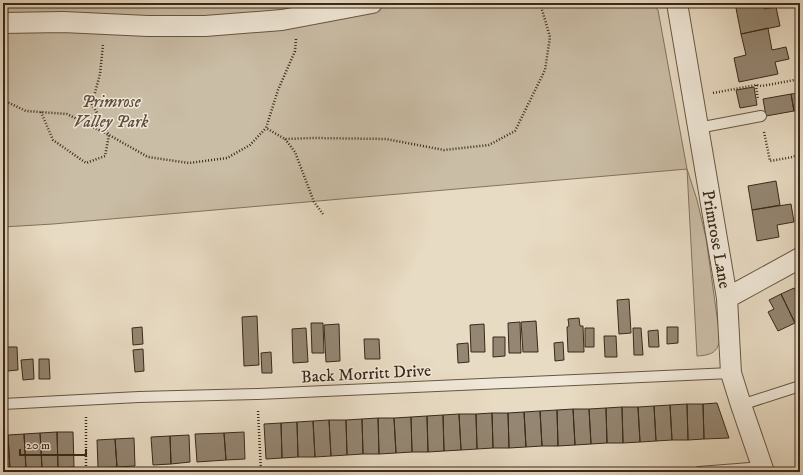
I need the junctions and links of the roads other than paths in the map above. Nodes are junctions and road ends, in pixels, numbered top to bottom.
1 (372, 3) edge
2 (677, 3) edge
3 (3, 23) edge
4 (761, 116) dead end
5 (698, 128) junction
6 (800, 258) edge
7 (727, 298) junction
8 (731, 373) junction
9 (800, 386) edge
10 (3, 404) edge
11 (741, 405) junction
12 (763, 470) edge
13 (700, 472) edge

1 - 3 street
2 - 5 street, Primrose Lane
4 - 5 lane
5 - 7 street, Primrose Lane
6 - 7 street
7 - 8 street, Primrose Lane
8 - 10 lane, Back Morritt Drive
8 - 11 street, Primrose Lane
9 - 11 lane
11 - 12 street, Primrose Lane
12 - 13 lane

